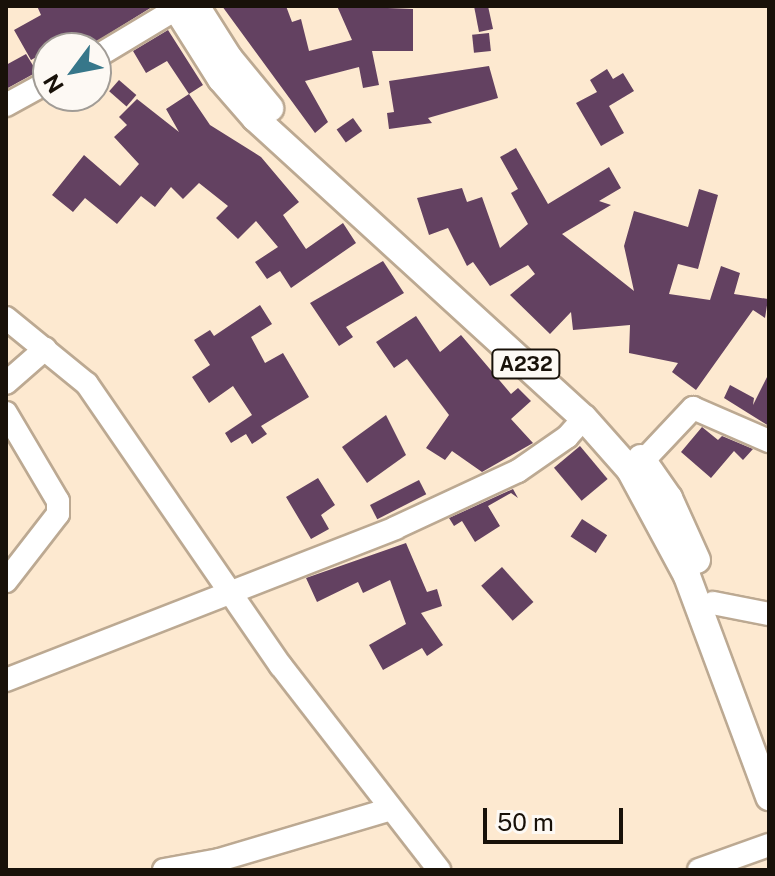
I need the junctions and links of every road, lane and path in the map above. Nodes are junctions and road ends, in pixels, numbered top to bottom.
1 (183, 7) edge
2 (112, 48) edge
3 (32, 91) edge
4 (6, 105) edge
5 (6, 318) edge
6 (45, 349) junction
7 (6, 383) edge
8 (6, 413) edge
9 (584, 418) junction
10 (769, 441) edge
11 (643, 461) junction
12 (6, 581) edge
13 (228, 591) junction
14 (713, 603) junction
15 (769, 614) edge
16 (6, 680) edge
17 (769, 759) edge
18 (769, 797) edge
19 (391, 809) junction
20 (769, 845) edge
21 (164, 870) edge
22 (439, 870) edge
23 (699, 870) edge

1 - 2 street
1 - 9 main road, A232
1 - 11 main road, A232
3 - 4 street
5 - 6 street
6 - 7 street
6 - 13 street
8 - 12 street
9 - 13 street
9 - 18 main road, A232
10 - 11 street
11 - 14 main road, A232
13 - 16 street
13 - 19 street
14 - 15 street
14 - 17 main road, A232
19 - 21 street
19 - 22 street
20 - 23 street

